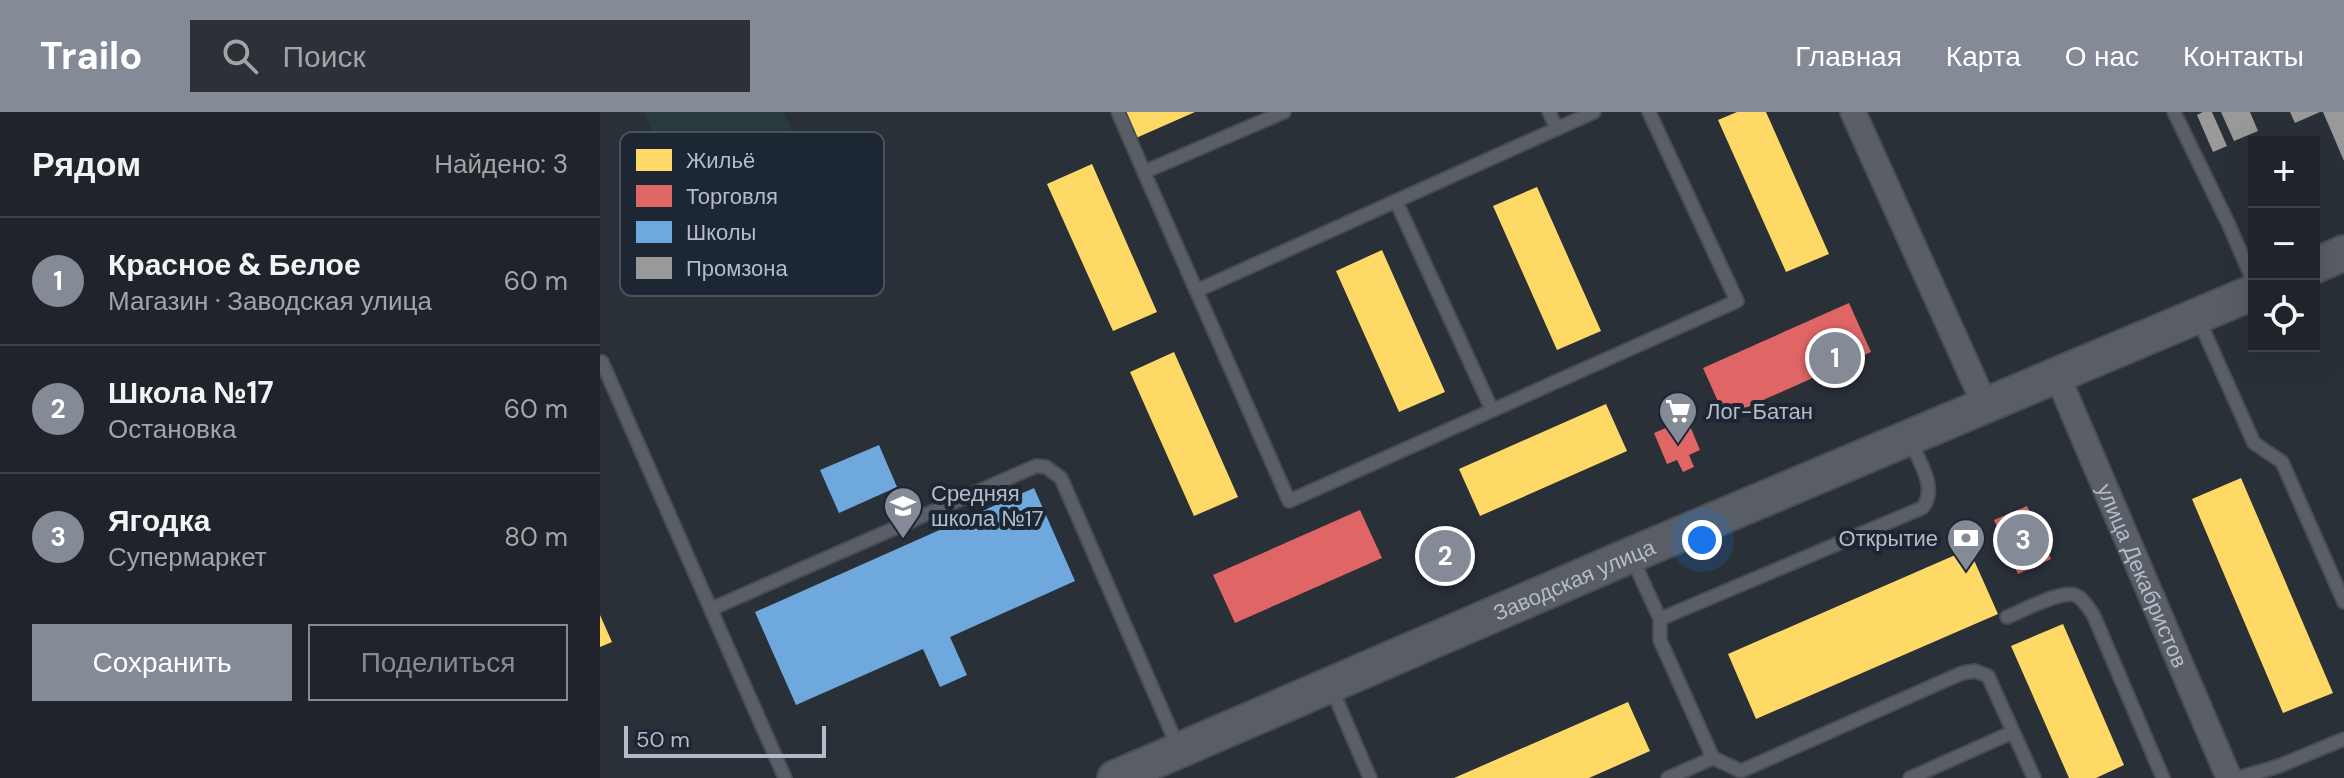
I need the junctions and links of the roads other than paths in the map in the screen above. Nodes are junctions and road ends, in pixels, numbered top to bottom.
1 (1118, 112) edge
2 (1284, 112) edge
3 (1549, 112) edge
4 (1594, 112) edge
5 (1649, 112) edge
6 (1853, 112) edge
7 (2174, 112) edge
8 (1557, 129) junction
9 (1144, 172) junction
10 (1396, 201) junction
11 (2344, 253) edge
12 (2320, 263) edge
13 (2253, 280) edge
14 (1196, 291) junction
15 (2248, 295) edge
16 (2197, 316) junction
17 (602, 362) edge
18 (2057, 375) junction
19 (1985, 405) junction
20 (1492, 410) junction
21 (1908, 437) junction
22 (1631, 555) junction
23 (2344, 602) edge
24 (711, 609) junction
25 (2007, 617) dead end
26 (1660, 619) junction
27 (1330, 685) junction
28 (2013, 732) junction
29 (2344, 739) edge
30 (1179, 750) junction
31 (1713, 758) junction
32 (785, 778) edge
33 (1115, 778) edge
34 (1370, 778) edge
35 (1668, 778) edge
36 (1910, 778) edge
37 (2034, 778) edge
38 (2163, 778) edge
39 (2229, 778) edge
40 (2238, 778) edge

1 - 9 lane
2 - 9 lane
3 - 8 lane
4 - 8 lane
5 - 20 lane
6 - 19 street
7 - 13 lane
8 - 10 lane
9 - 14 lane
10 - 14 lane
10 - 20 lane
11 - 12 street
14 - 20 lane
15 - 16 street, Заводская улица
16 - 18 street, Заводская улица
16 - 23 lane
17 - 24 lane
18 - 19 street, Заводская улица
18 - 39 street, улица Декабристов
19 - 21 street, Заводская улица
21 - 22 street, Заводская улица
21 - 26 lane
22 - 26 lane
22 - 27 street, Заводская улица
24 - 30 lane
24 - 32 lane
25 - 38 lane
26 - 31 lane
27 - 30 street, Заводская улица
27 - 34 lane
28 - 31 lane
28 - 36 lane
28 - 37 lane
29 - 40 lane
30 - 33 street, Заводская улица
31 - 35 lane

